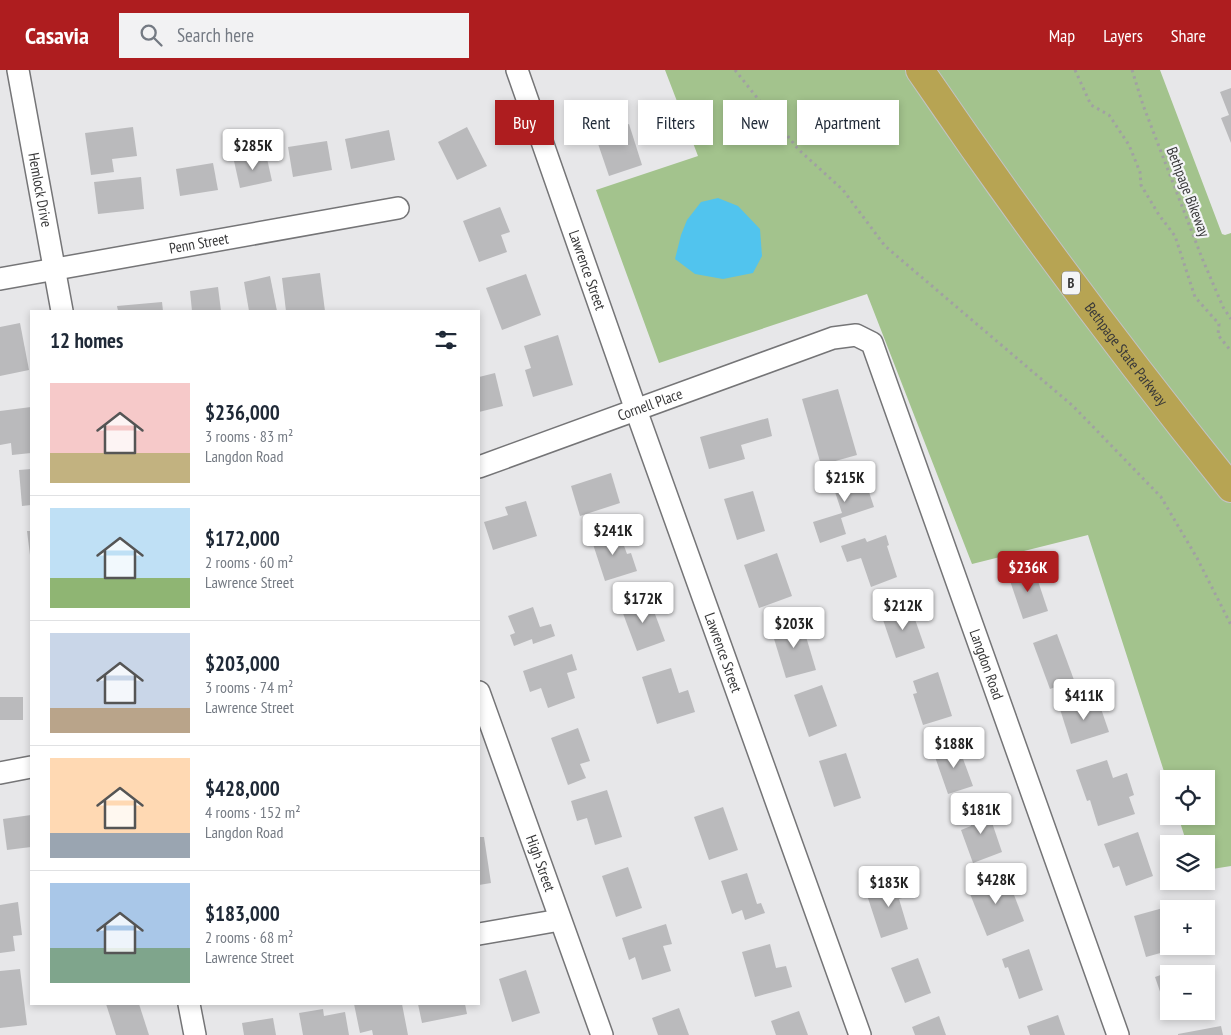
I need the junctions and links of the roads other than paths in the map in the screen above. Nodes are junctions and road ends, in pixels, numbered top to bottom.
1 (18, 70) edge
2 (517, 70) edge
3 (920, 70) edge
4 (398, 208) dead end
5 (55, 269) junction
6 (0, 279) edge
7 (62, 310) edge
8 (823, 342) joint
9 (636, 410) junction
10 (480, 468) edge
11 (1231, 488) edge
12 (480, 695) edge
13 (30, 767) edge
14 (0, 773) edge
15 (560, 920) junction
16 (480, 934) edge
17 (189, 1005) edge
18 (195, 1035) edge
19 (602, 1035) edge
20 (860, 1035) edge
21 (1118, 1035) edge

1 - 5 street, Hemlock Drive
2 - 9 street, Lawrence Street
3 - 11 highway, Bethpage State Parkway / B
4 - 5 street, Penn Street
5 - 6 street, Penn Street
5 - 7 street, Hemlock Drive
8 - 9 street, Cornell Place
8 - 21 street, Langdon Road
9 - 10 street, Cornell Place
9 - 20 street, Lawrence Street
12 - 15 street, High Street
13 - 14 street
15 - 16 street
15 - 19 street, High Street
17 - 18 street

